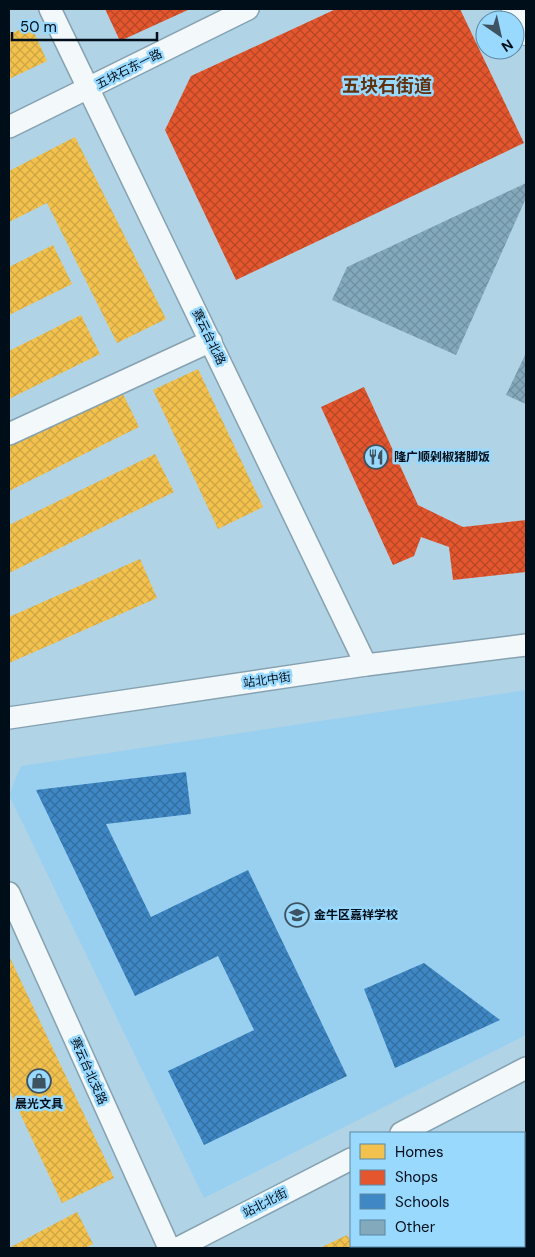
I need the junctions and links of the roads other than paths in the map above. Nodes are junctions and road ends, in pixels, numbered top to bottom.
1 (50, 9) edge
2 (248, 9) edge
3 (516, 9) edge
4 (526, 31) edge
5 (90, 88) junction
6 (9, 127) edge
7 (211, 341) junction
8 (9, 434) edge
9 (526, 645) edge
10 (366, 665) junction
11 (9, 718) edge
12 (9, 893) edge
13 (526, 1068) edge
14 (402, 1132) edge
15 (350, 1160) edge
16 (169, 1248) edge
17 (178, 1248) edge

1 - 5 street, 赛云台北路
2 - 5 street, 五块石东一路
3 - 4 main road
5 - 6 street, 五块石东一路
5 - 7 street, 赛云台北路
7 - 8 street
7 - 10 street, 赛云台北路
9 - 10 street, 站北中街
10 - 11 street, 站北中街
12 - 16 street, 赛云台北支路
13 - 14 street
15 - 17 street, 站北北街

